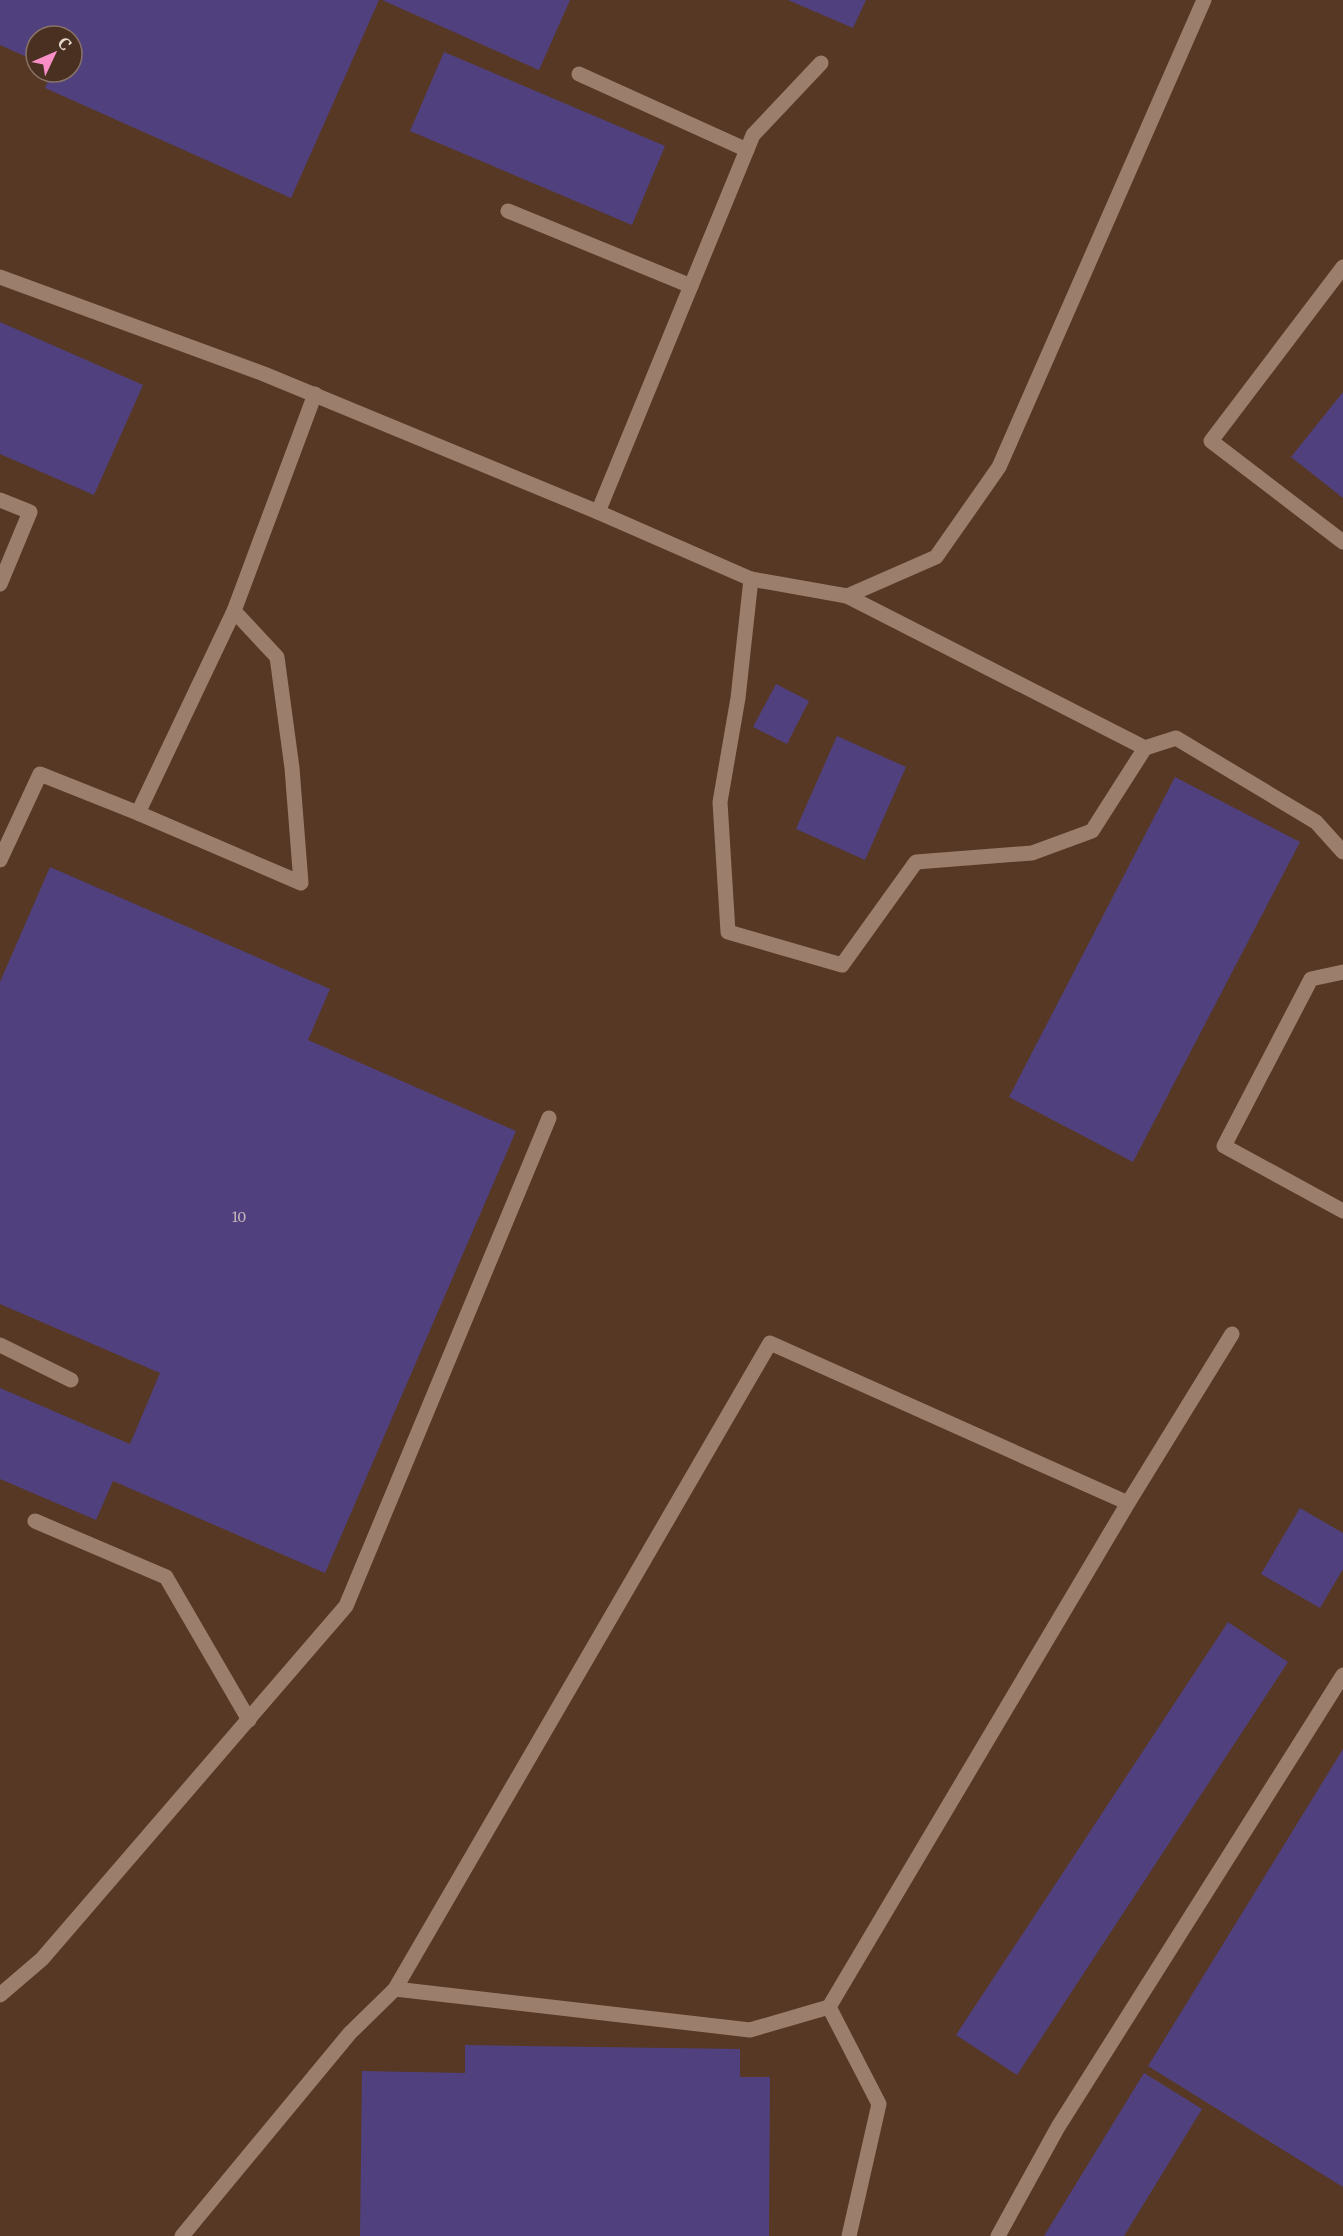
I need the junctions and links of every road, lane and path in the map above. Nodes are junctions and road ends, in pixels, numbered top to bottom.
1 (1204, 0) edge
2 (821, 63) dead end
3 (579, 74) dead end
4 (747, 150) junction
5 (508, 211) dead end
6 (1343, 267) edge
7 (0, 277) edge
8 (691, 286) junction
9 (315, 394) junction
10 (0, 500) edge
11 (598, 512) junction
12 (1343, 542) edge
13 (751, 579) junction
14 (0, 584) edge
15 (848, 596) junction
16 (234, 611) junction
17 (1145, 748) junction
18 (138, 813) junction
19 (1343, 852) edge
20 (0, 860) edge
21 (1343, 972) edge
22 (549, 1118) dead end
23 (1343, 1211) edge
24 (1233, 1334) dead end
25 (0, 1345) edge
26 (71, 1380) dead end
27 (1128, 1503) junction
28 (35, 1521) dead end
29 (1343, 1676) edge
30 (249, 1720) junction
31 (395, 1989) junction
32 (0, 1995) edge
33 (830, 2007) junction
34 (182, 2236) edge
35 (849, 2236) edge
36 (998, 2236) edge

1 - 15 lane
2 - 4 lane
3 - 4 lane
4 - 8 lane
5 - 8 lane
6 - 12 lane
7 - 9 lane
8 - 11 lane
9 - 11 lane
9 - 16 lane
10 - 14 lane
11 - 13 lane
13 - 15 lane
13 - 17 lane
15 - 17 lane
16 - 18 lane
16 - 18 lane
17 - 19 lane
18 - 20 lane
21 - 23 lane
22 - 30 lane
24 - 27 lane
25 - 26 lane
27 - 31 lane
27 - 33 lane
28 - 30 lane
29 - 36 lane
30 - 32 lane
31 - 33 lane
31 - 34 lane
33 - 35 lane

